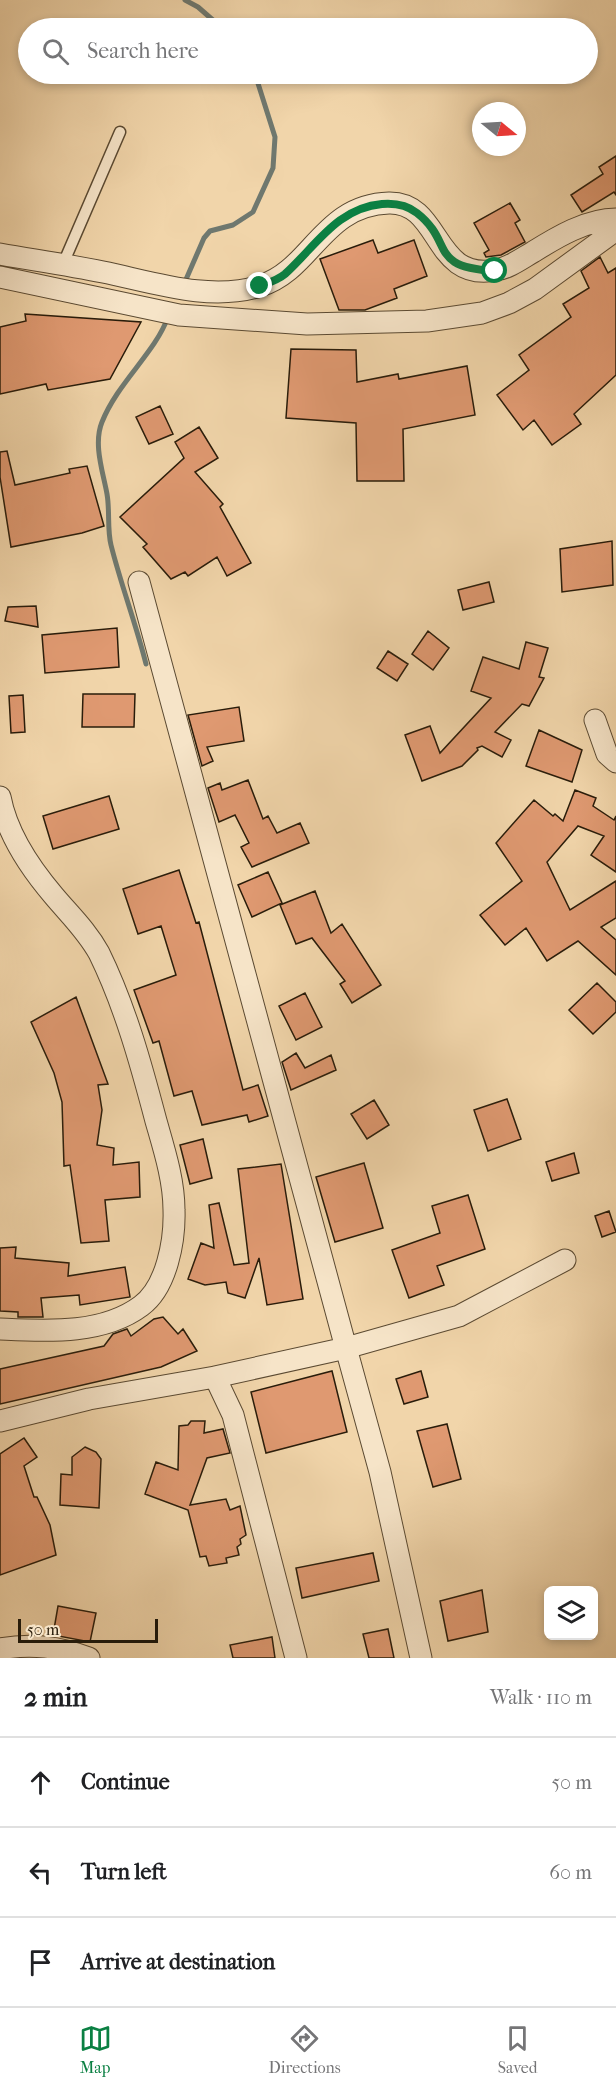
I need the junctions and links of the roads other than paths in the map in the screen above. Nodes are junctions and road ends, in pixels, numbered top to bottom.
1 (120, 132) dead end
2 (616, 219) edge
3 (616, 230) edge
4 (0, 255) edge
5 (63, 264) junction
6 (0, 277) edge
7 (139, 582) dead end
8 (595, 720) dead end
9 (616, 762) edge
10 (0, 797) edge
11 (565, 1260) dead end
12 (0, 1329) edge
13 (346, 1348) junction
14 (215, 1377) junction
15 (0, 1421) edge
16 (0, 1649) edge
17 (89, 1658) edge
18 (296, 1658) edge
19 (421, 1658) edge

1 - 5 lane
2 - 5 street
3 - 6 street
4 - 5 street
7 - 13 street
8 - 9 street
10 - 12 street
11 - 13 street
13 - 14 street
13 - 19 street
14 - 15 street
14 - 18 street
16 - 17 street

